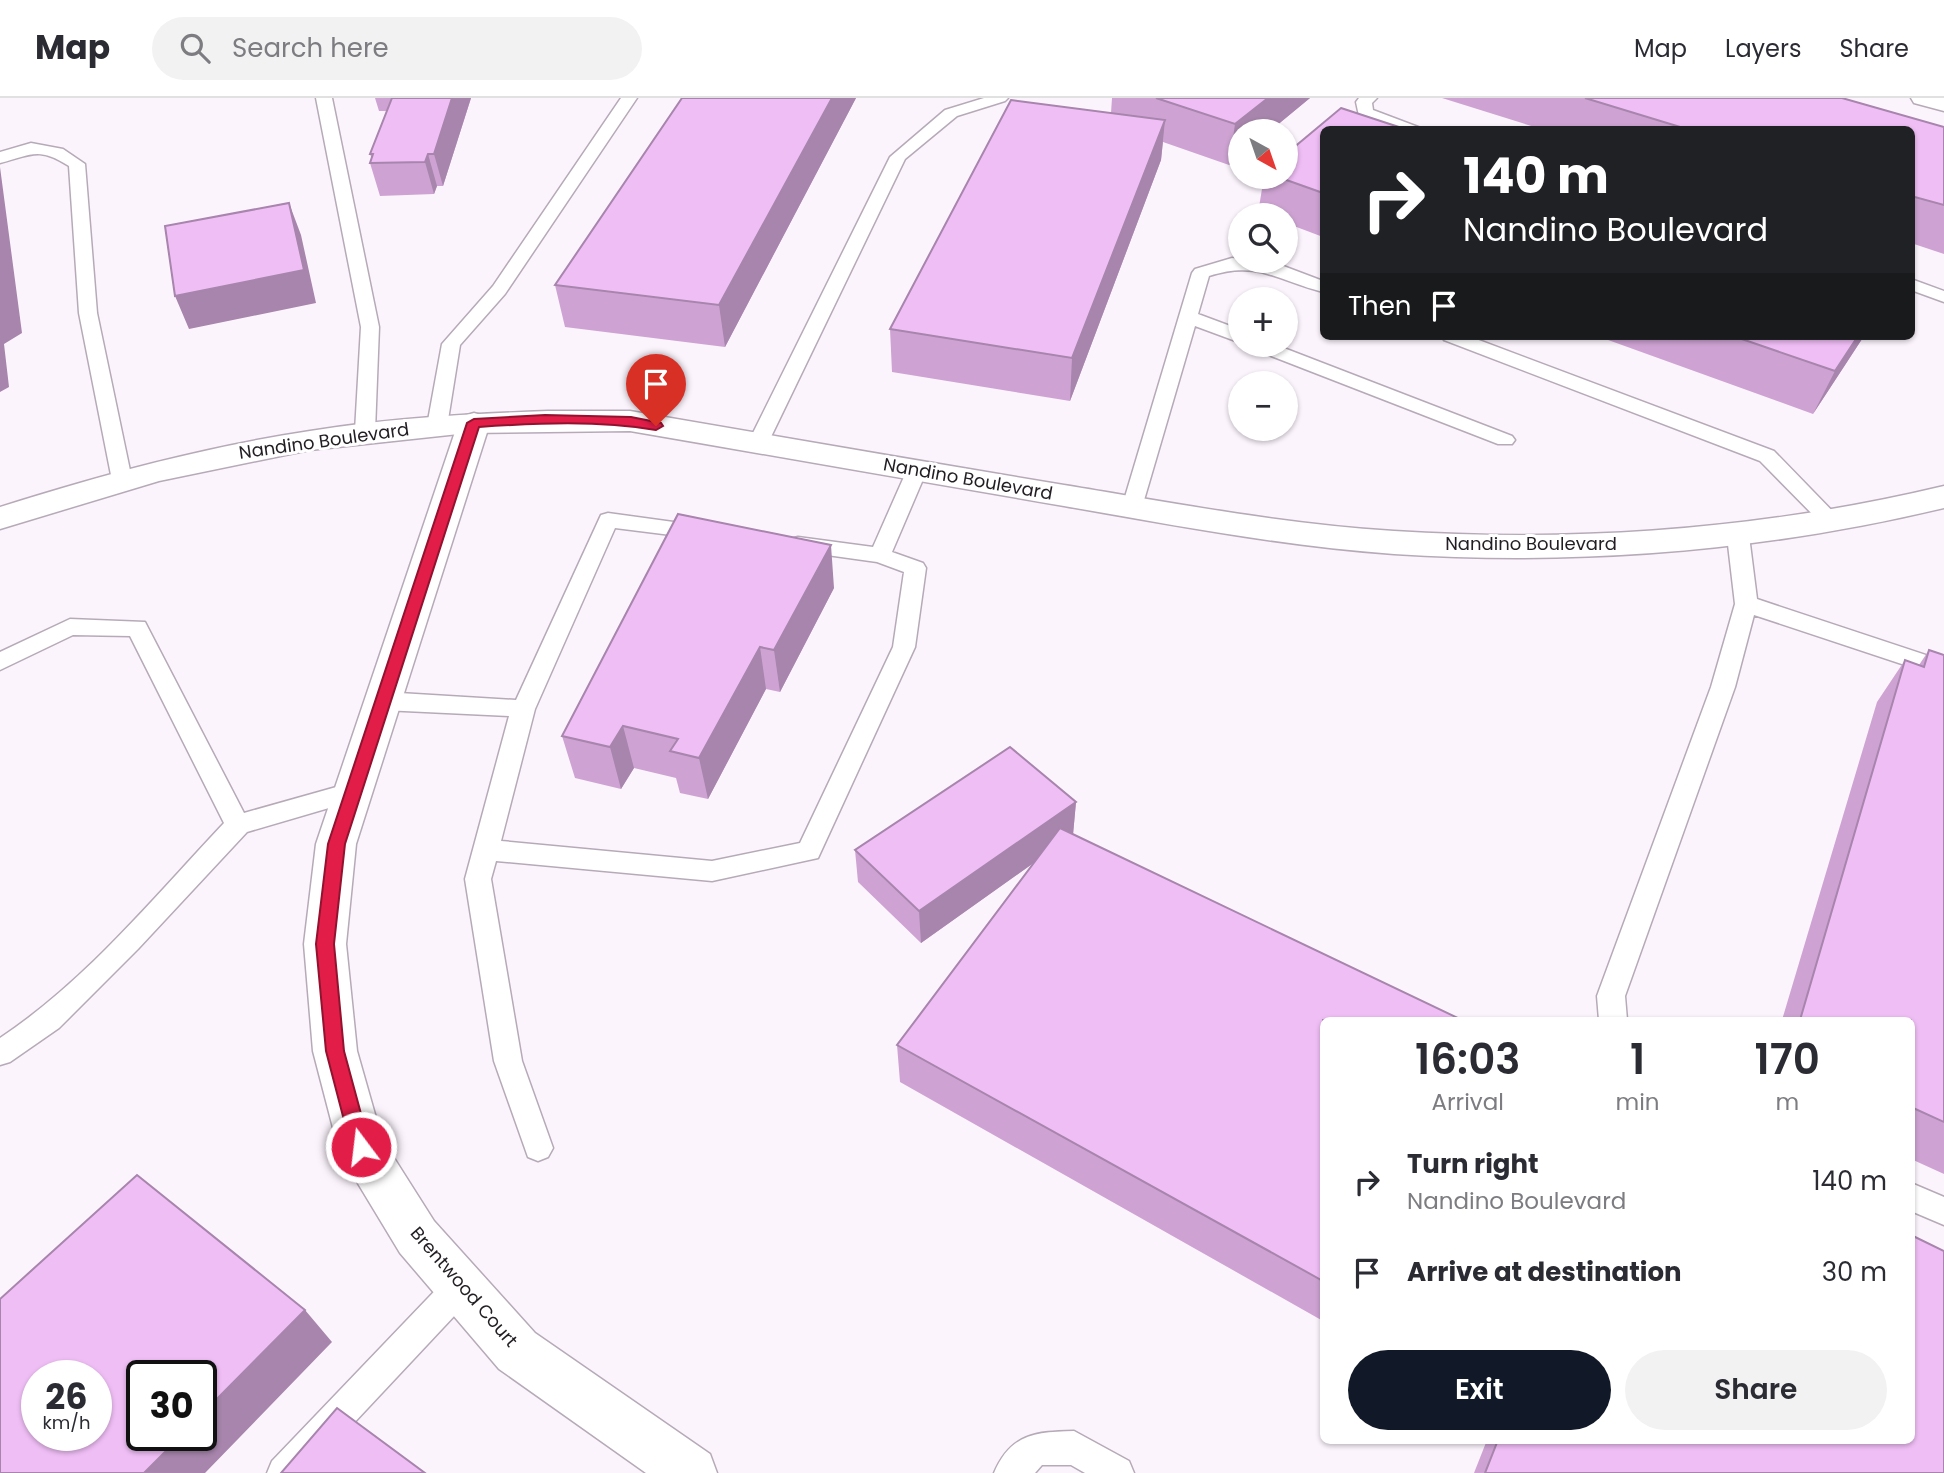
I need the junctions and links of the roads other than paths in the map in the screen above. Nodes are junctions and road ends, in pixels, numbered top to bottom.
1 (324, 98) edge
2 (629, 98) edge
3 (1000, 98) edge
4 (1369, 98) edge
5 (1923, 98) edge
6 (1944, 104) edge
7 (1406, 126) edge
8 (0, 158) edge
9 (1915, 286) edge
10 (1320, 287) edge
11 (1944, 297) edge
12 (1188, 317) junction
13 (1228, 332) edge
14 (1462, 340) edge
15 (1291, 357) edge
16 (455, 424) junction
17 (365, 431) junction
18 (1505, 440) dead end
19 (758, 443) junction
20 (917, 470) junction
21 (122, 480) junction
22 (1944, 497) edge
23 (1132, 507) junction
24 (0, 518) edge
25 (1832, 522) junction
26 (730, 536) edge
27 (1738, 536) junction
28 (771, 541) edge
29 (880, 555) junction
30 (1746, 604) junction
31 (0, 662) edge
32 (1944, 670) edge
33 (383, 701) junction
34 (523, 709) junction
35 (354, 791) junction
36 (237, 825) junction
37 (486, 850) junction
38 (1613, 1017) edge
39 (0, 1053) edge
40 (538, 1148) dead end
41 (1915, 1199) edge
42 (1944, 1211) edge
43 (461, 1286) junction
44 (284, 1473) edge
45 (691, 1473) edge
46 (1011, 1473) edge
47 (1117, 1473) edge

1 - 17 lane
2 - 16 lane
3 - 19 lane
4 - 7 lane
5 - 6 street
8 - 21 lane
9 - 11 lane
10 - 12 lane
12 - 13 lane
12 - 23 lane
14 - 25 lane
15 - 18 lane
16 - 17 street, Nandino Boulevard
16 - 19 street, Nandino Boulevard
16 - 33 street, Brentwood Court
17 - 21 street, Nandino Boulevard
19 - 20 street, Nandino Boulevard
20 - 23 street, Nandino Boulevard
20 - 29 lane
21 - 24 street, Nandino Boulevard
22 - 25 street, Nandino Boulevard
23 - 27 street, Nandino Boulevard
25 - 27 street, Nandino Boulevard
26 - 34 lane
27 - 30 lane
28 - 29 lane
29 - 37 lane
30 - 32 lane
30 - 38 lane
31 - 36 lane
33 - 34 lane
33 - 35 street, Brentwood Court
34 - 37 lane
35 - 36 lane
35 - 43 street, Brentwood Court
36 - 39 lane
37 - 40 lane
41 - 42 lane
43 - 44 lane
43 - 45 street, Brentwood Court
46 - 47 lane

